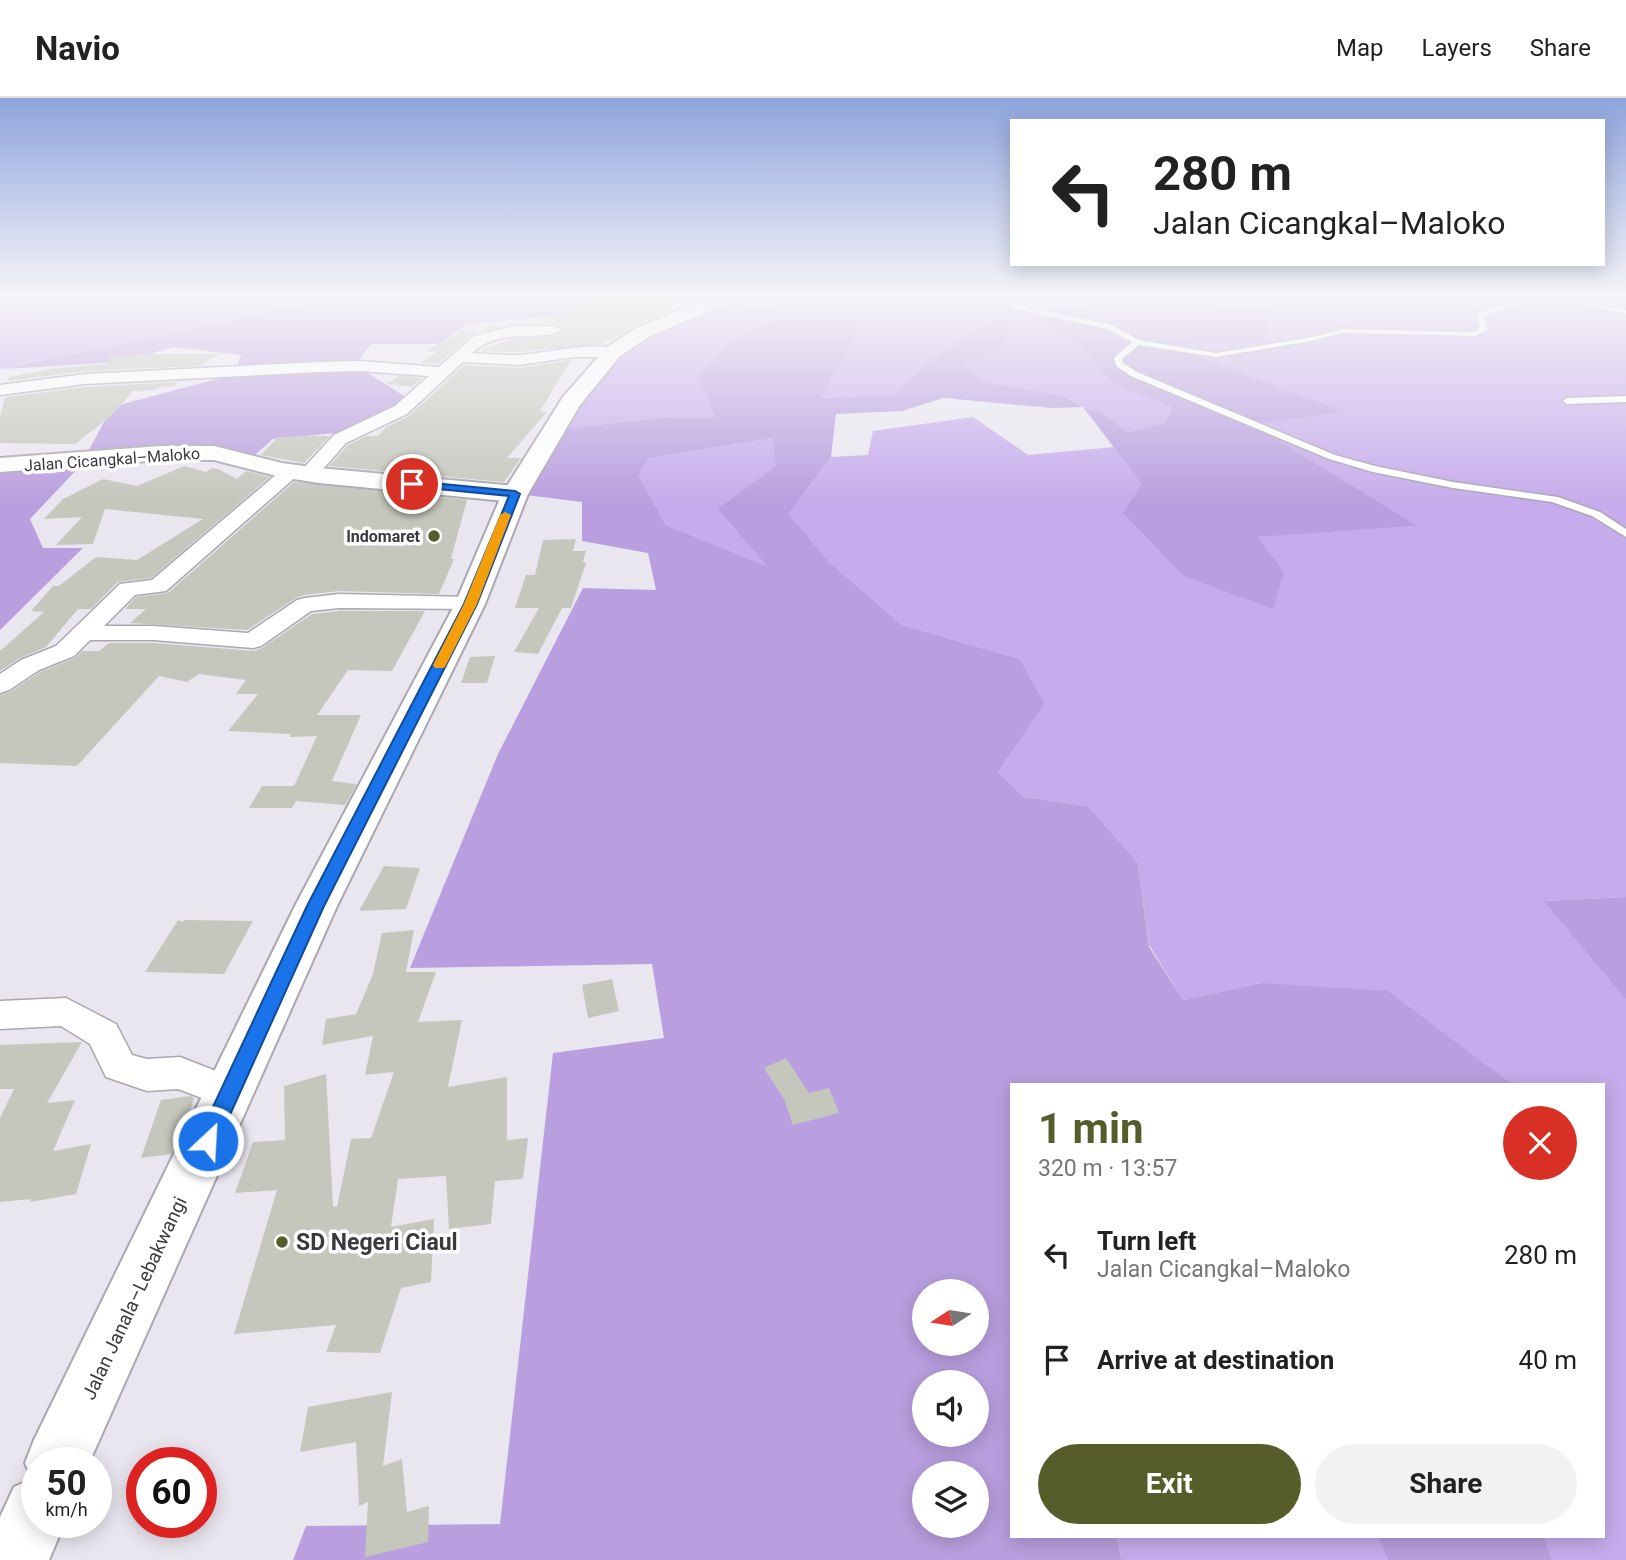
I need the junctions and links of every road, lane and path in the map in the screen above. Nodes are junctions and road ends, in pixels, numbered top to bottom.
1 (451, 365) edge
2 (601, 365) edge
3 (1121, 365) edge
4 (444, 372) junction
5 (0, 390) edge
6 (1626, 399) edge
7 (1566, 401) dead end
8 (0, 465) edge
9 (299, 473) junction
10 (515, 494) junction
11 (1626, 534) edge
12 (471, 604) junction
13 (83, 633) junction
14 (0, 685) edge
15 (0, 1015) edge
16 (231, 1093) junction
17 (65, 1447) edge
18 (25, 1538) edge
19 (15, 1560) edge

1 - 4 street
2 - 10 main road, Jalan Janala–Lebakwangi
3 - 11 lane
4 - 5 street
4 - 9 street
6 - 7 lane
8 - 9 main road, Jalan Cicangkal–Maloko
9 - 10 main road, Jalan Cicangkal–Maloko
9 - 13 street
10 - 12 main road, Jalan Janala–Lebakwangi
12 - 13 street
12 - 16 main road, Jalan Janala–Lebakwangi
13 - 14 street
15 - 16 street
16 - 17 main road, Jalan Janala–Lebakwangi
18 - 19 main road

